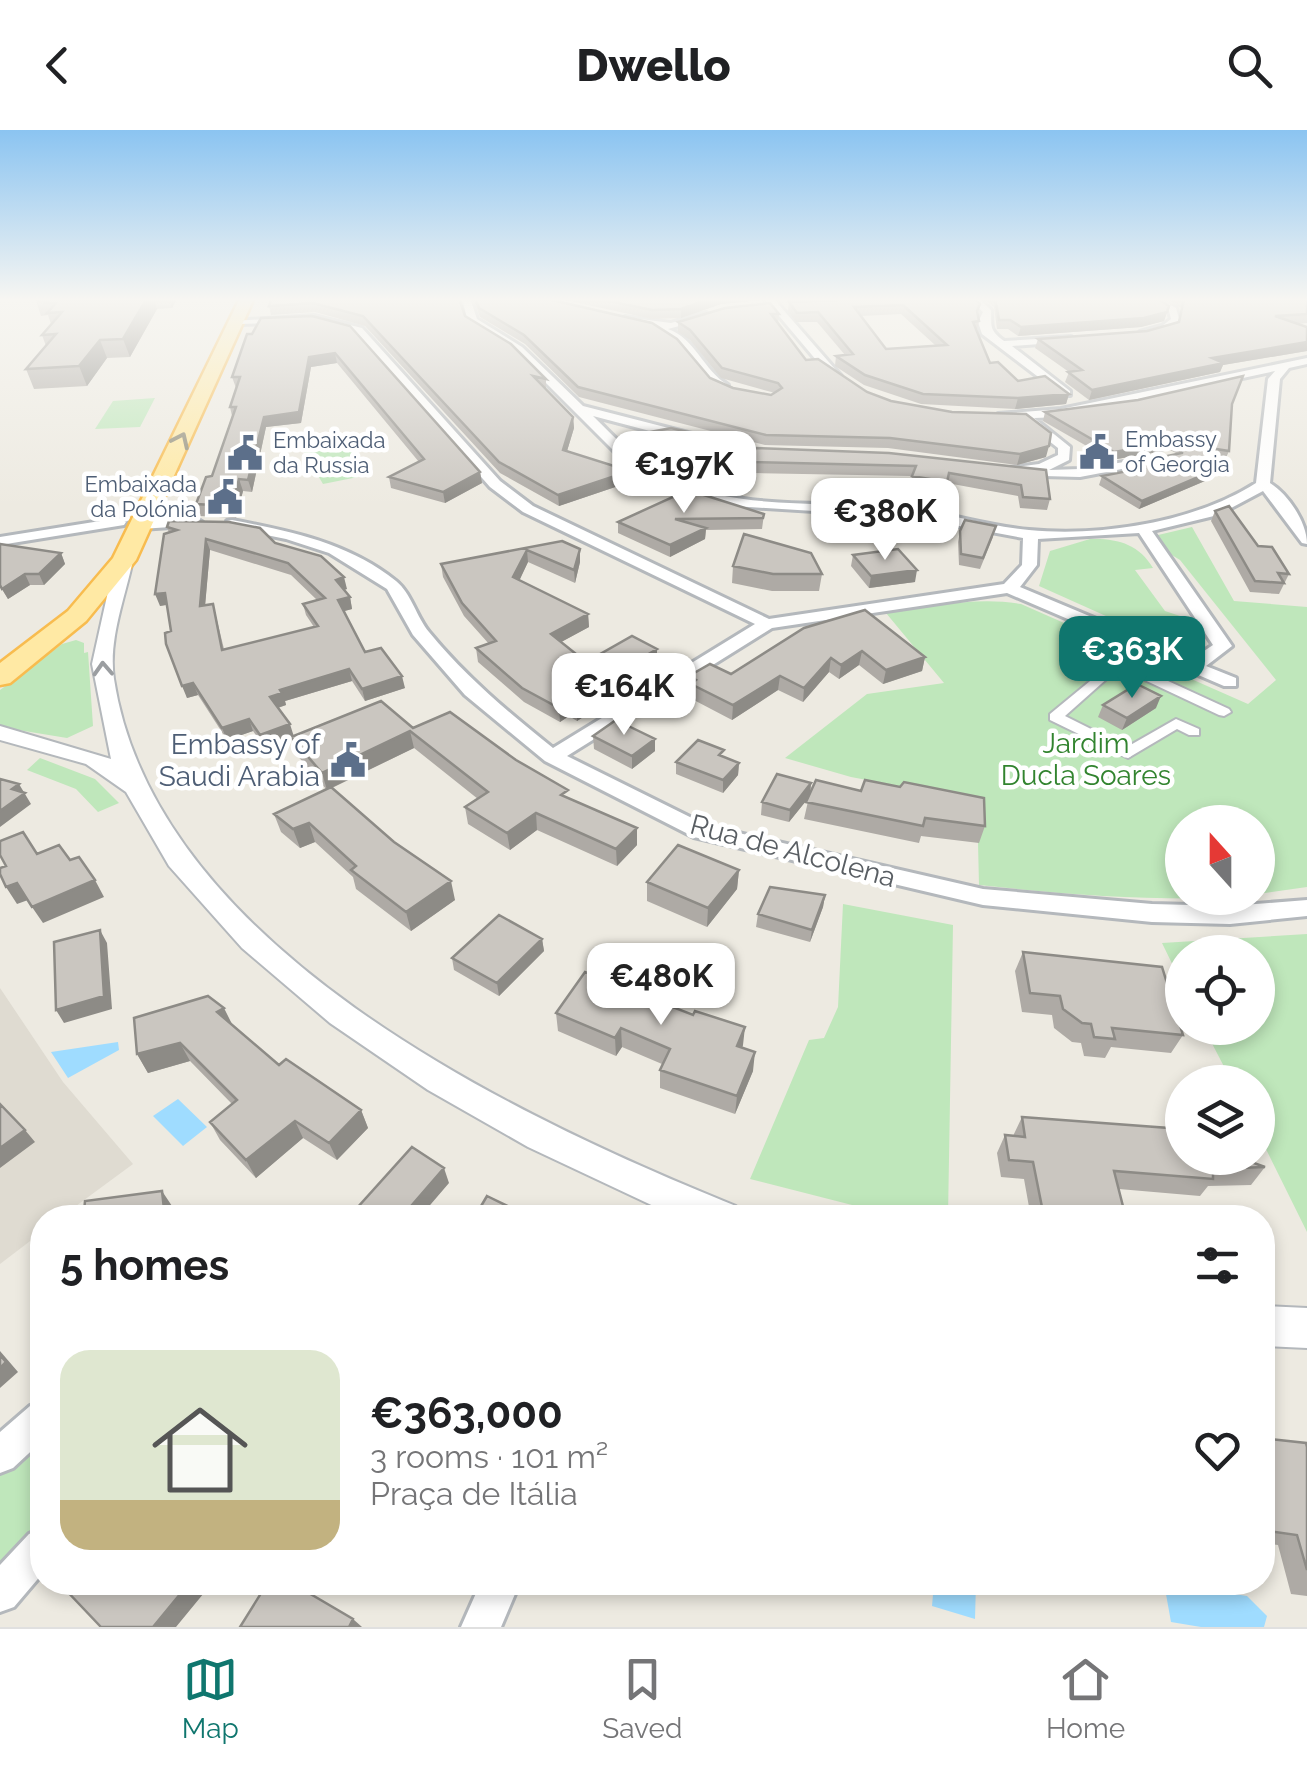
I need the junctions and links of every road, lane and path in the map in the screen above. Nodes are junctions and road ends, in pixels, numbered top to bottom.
1 (200, 368) edge
2 (211, 368) edge
3 (392, 368) edge
4 (537, 368) edge
5 (702, 368) edge
6 (825, 368) edge
7 (1033, 368) edge
8 (1276, 368) edge
9 (1283, 368) edge
10 (1216, 380) junction
11 (845, 384) edge
12 (743, 392) edge
13 (1272, 395) junction
14 (576, 408) junction
15 (1085, 408) junction
16 (982, 416) edge
17 (1025, 417) junction
18 (642, 426) junction
19 (608, 438) junction
20 (704, 440) edge
21 (1064, 457) junction
22 (1172, 458) edge
23 (1108, 470) junction
24 (997, 471) edge
25 (1017, 474) junction
26 (1264, 484) junction
27 (130, 524) junction
28 (1142, 526) junction
29 (1030, 535) junction
30 (0, 540) edge
31 (1307, 540) edge
32 (124, 560) junction
33 (1009, 588) junction
34 (767, 624) junction
35 (0, 656) edge
36 (1194, 666) junction
37 (0, 677) edge
38 (1230, 682) dead end
39 (108, 708) junction
40 (1224, 712) dead end
41 (1194, 732) dead end
42 (0, 733) edge
43 (40, 744) junction
44 (0, 746) edge
45 (552, 757) junction
46 (140, 795) junction
47 (1307, 908) edge
48 (660, 1205) edge
49 (1275, 1327) edge
50 (1307, 1328) edge
51 (30, 1429) edge
52 (0, 1455) edge
53 (30, 1559) edge
54 (0, 1593) edge
55 (495, 1595) edge
56 (481, 1627) edge

1 - 27 main road
27 -> 2 main road
3 - 34 street
4 - 14 street
5 - 12 street
6 - 11 street
7 - 15 street
8 - 10 street
9 - 13 street
10 - 13 street
10 - 15 street
13 - 26 street
14 - 18 street
14 - 19 street
15 - 17 street
16 - 17 street
17 - 21 street
18 - 19 street
18 - 20 street
19 - 29 street
21 - 23 street
21 - 25 street
22 - 23 street
23 - 25 street
24 - 25 street
26 - 28 street
26 - 31 street
27 - 30 street, Rua de Alcolena
27 - 32 main road
27 - 35 main road
27 - 45 street, Rua de Alcolena
28 - 29 street
28 - 36 street
29 - 33 street
32 - 37 main road
39 -> 32 street
33 - 34 street
33 - 36 street
34 - 45 street
36 - 38 street
39 - 43 street
39 - 46 street
40 - 41 street
42 - 43 street
43 - 44 street
43 - 46 street
45 - 47 street, Rua de Alcolena
46 - 48 street
49 - 50 street
51 - 52 street
53 - 54 street
55 - 56 street

